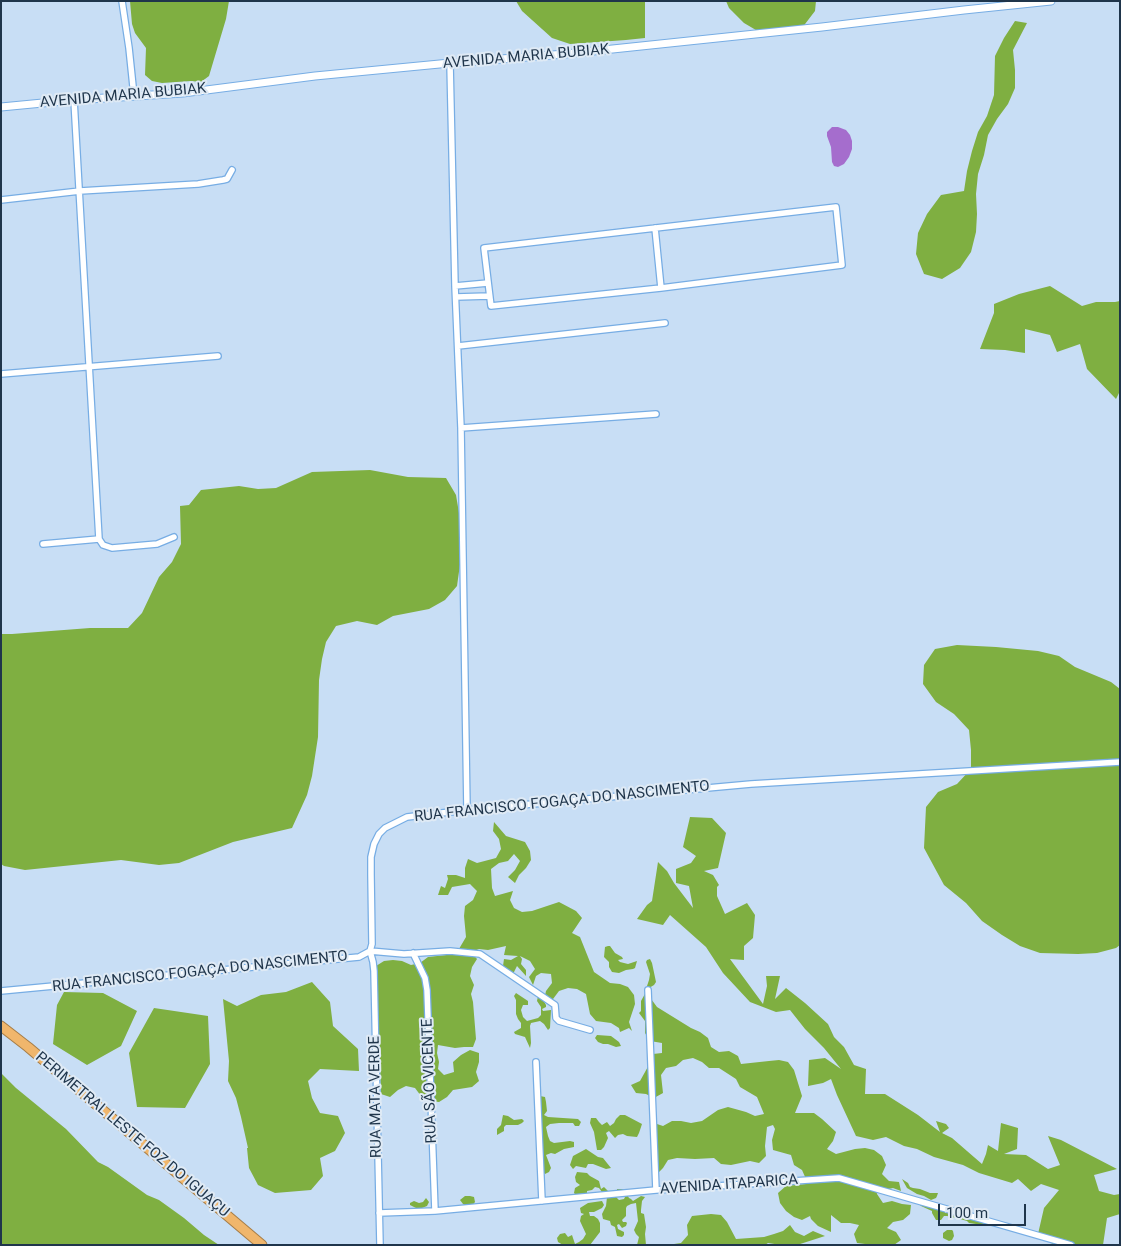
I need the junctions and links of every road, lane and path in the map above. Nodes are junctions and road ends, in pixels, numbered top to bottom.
1 (122, 1) edge
2 (1051, 1) edge
3 (1024, 3) edge
4 (450, 63) junction
5 (134, 96) junction
6 (74, 100) junction
7 (1, 107) edge
8 (232, 170) dead end
9 (80, 192) junction
10 (1, 200) edge
11 (655, 228) junction
12 (488, 282) junction
13 (455, 286) junction
14 (661, 288) junction
15 (489, 296) junction
16 (456, 297) junction
17 (666, 323) dead end
18 (458, 346) junction
19 (218, 356) dead end
20 (89, 366) junction
21 (1, 374) edge
22 (656, 414) dead end
23 (461, 428) junction
24 (174, 537) dead end
25 (99, 539) junction
26 (43, 544) dead end
27 (1120, 762) edge
28 (467, 810) junction
29 (370, 951) junction
30 (413, 953) junction
31 (648, 990) dead end
32 (1, 992) edge
33 (1, 1026) edge
34 (590, 1030) dead end
35 (536, 1062) dead end
36 (656, 1190) junction
37 (542, 1202) junction
38 (435, 1211) junction
39 (379, 1213) junction
40 (262, 1245) edge
41 (380, 1245) edge
42 (1071, 1245) edge

1 - 5 street
2 - 3 street, AVENIDA MARIA BUBIAK
3 - 4 street, AVENIDA MARIA BUBIAK
4 - 5 street, AVENIDA MARIA BUBIAK
4 - 13 street
5 - 6 street, AVENIDA MARIA BUBIAK
6 - 7 street, AVENIDA MARIA BUBIAK
6 - 9 street
8 - 9 street
9 - 10 street
9 - 20 street
11 - 12 street
11 - 14 street
11 - 14 street
12 - 13 street
12 - 15 street
13 - 16 street
14 - 15 street
15 - 16 street
16 - 18 street
17 - 18 street
18 - 23 street
19 - 20 street
20 - 21 street
20 - 25 street
22 - 23 street
23 - 28 street
24 - 25 street
25 - 26 street
27 - 28 street, RUA FRANCISCO FOGAÇA DO NASCIMENTO
28 - 29 street, RUA FRANCISCO FOGAÇA DO NASCIMENTO
29 - 30 street
29 - 32 street, RUA FRANCISCO FOGAÇA DO NASCIMENTO
29 - 39 street, RUA MATA VERDE
30 - 34 street
30 - 38 street, RUA SÃO VICENTE
31 - 36 street
33 - 40 highway, PERIMETRAL LESTE FOZ DO IGUAÇU
35 - 37 street
36 - 37 street, AVENIDA ITAPARICA
36 - 42 street, AVENIDA ITAPARICA
37 - 38 street, AVENIDA ITAPARICA
38 - 39 street, AVENIDA ITAPARICA
39 - 41 street, RUA MATA VERDE

